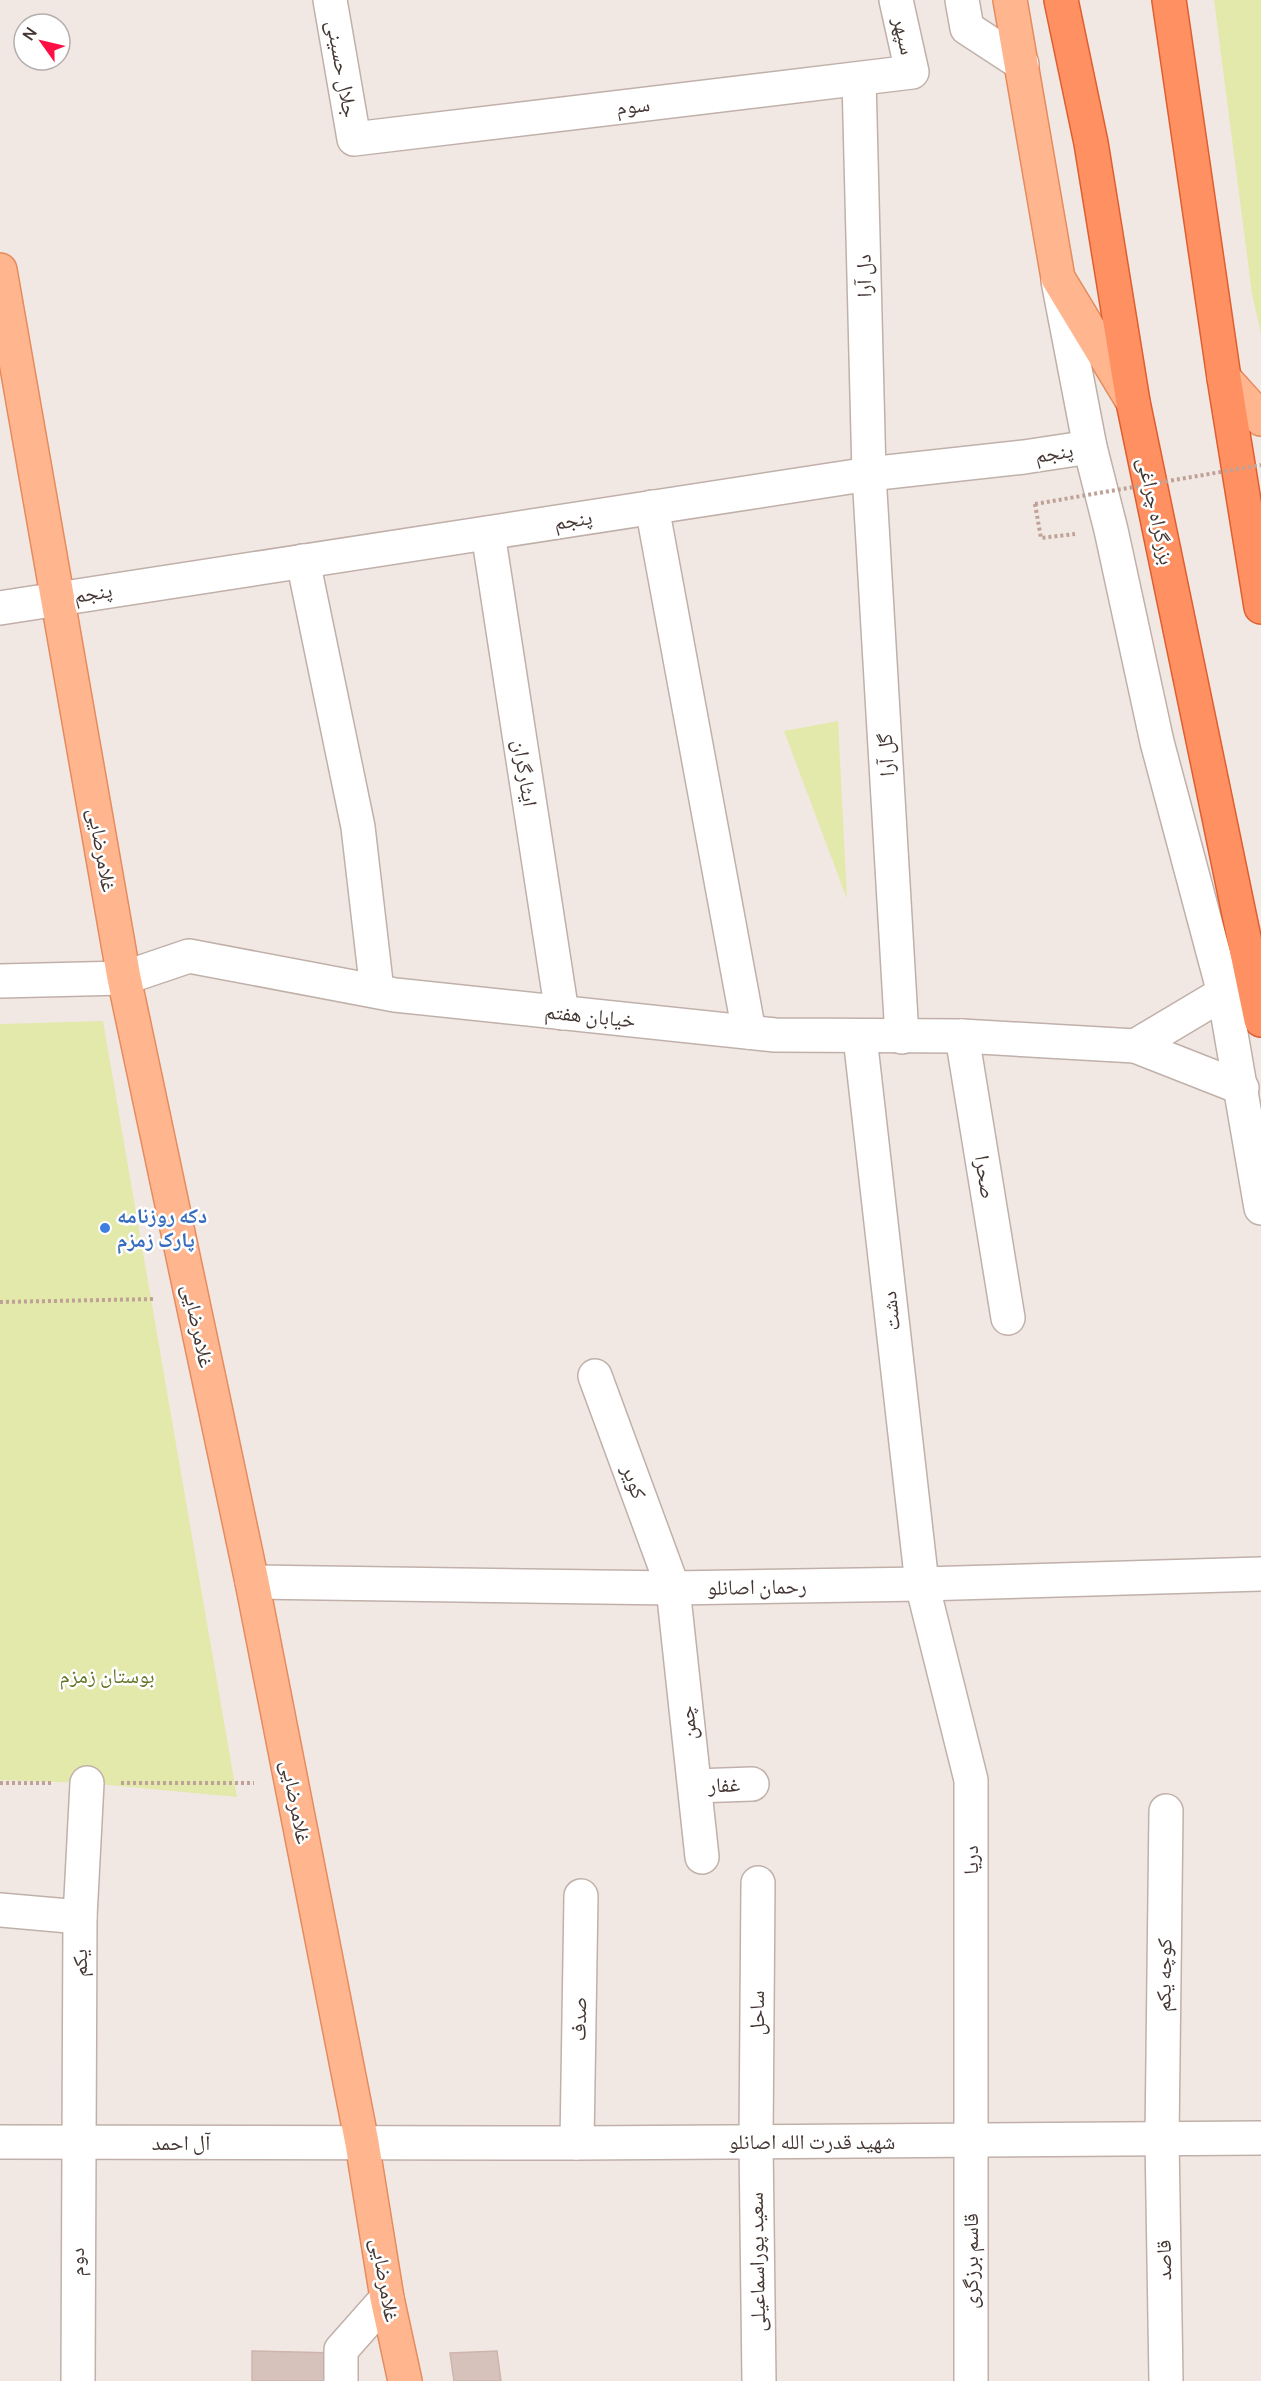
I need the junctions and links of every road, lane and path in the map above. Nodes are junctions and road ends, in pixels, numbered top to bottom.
1 (330, 0) edge
2 (896, 0) edge
3 (962, 0) edge
4 (1010, 0) edge
5 (1060, 0) edge
6 (1169, 0) edge
7 (1022, 64) junction
8 (912, 72) joint
9 (859, 79) junction
10 (354, 139) joint
11 (0, 270) edge
12 (1058, 278) junction
13 (1224, 378) junction
14 (1133, 402) junction
15 (1261, 419) edge
16 (1090, 447) junction
17 (1261, 465) edge
18 (869, 474) junction
19 (652, 507) junction
20 (488, 533) junction
21 (1041, 537) dead end
22 (303, 561) junction
23 (57, 599) junction
24 (1261, 607) edge
25 (0, 608) edge
26 (124, 978) junction
27 (0, 981) edge
28 (377, 992) junction
29 (1224, 993) junction
30 (562, 1013) junction
31 (1261, 1020) edge
32 (749, 1032) junction
33 (860, 1036) junction
34 (962, 1036) junction
35 (902, 1037) junction
36 (1135, 1046) junction
37 (1242, 1088) junction
38 (1261, 1208) edge
39 (192, 1298) junction
40 (0, 1302) edge
41 (1008, 1318) dead end
42 (595, 1376) dead end
43 (1261, 1574) edge
44 (252, 1582) junction
45 (922, 1584) junction
46 (673, 1588) junction
47 (0, 1783) edge
48 (87, 1783) junction
49 (292, 1783) junction
50 (752, 1784) dead end
51 (695, 1786) junction
52 (1166, 1811) dead end
53 (702, 1857) dead end
54 (758, 1883) dead end
55 (581, 1896) dead end
56 (0, 1910) edge
57 (80, 1917) junction
58 (1261, 2138) edge
59 (1162, 2139) junction
60 (972, 2141) junction
61 (0, 2142) edge
62 (756, 2142) junction
63 (77, 2143) junction
64 (362, 2143) junction
65 (577, 2143) junction
66 (387, 2298) junction
67 (78, 2381) edge
68 (341, 2381) edge
69 (405, 2381) edge
70 (759, 2381) edge
71 (971, 2381) edge
72 (1166, 2381) edge

1 - 10 street, جلال حسینی
2 - 8 street, سپهر
3 - 7 street
4 - 7 main road
5 - 14 highway, بزرگراه چراغی
6 - 13 highway
7 - 12 main road
8 - 9 street, سوم
9 - 10 street, سوم
9 - 18 street, دل آرا
11 - 23 main road, غلامرضایی
12 - 14 main road
12 - 16 street
13 - 15 main road
13 - 24 highway
14 - 31 highway, بزرگراه چراغی
16 - 18 street, پنجم
16 - 29 street
17 - 21 path, bridge
18 - 19 street, پنجم
18 - 35 street, گل آرا
19 - 20 street, پنجم
19 - 32 street
20 - 22 street, پنجم
20 - 30 street, ایثارگران
22 - 23 street, پنجم
22 - 28 street
23 - 25 street, پنجم
23 - 26 main road, غلامرضایی
26 - 27 street, خیابان هفتم
26 - 28 street, خیابان هفتم
26 - 39 main road, غلامرضایی
28 - 30 street, خیابان هفتم
29 - 36 street
29 - 37 street
30 - 32 street, خیابان هفتم
32 - 33 street, خیابان هفتم
33 - 35 street, خیابان هفتم
33 - 45 street, دشت
34 - 35 street, خیابان هفتم
34 - 36 street, خیابان هفتم
34 - 41 street, صحرا
36 - 37 street
37 - 38 street
39 - 40 path
39 - 44 main road, غلامرضایی
42 - 46 street, کویر
43 - 45 street, رحمان اصانلو
44 - 46 street, رحمان اصانلو
44 - 49 main road, غلامرضایی
45 - 46 street, رحمان اصانلو
45 - 60 street, دریا
46 - 51 street, چمن
47 - 48 path
48 - 49 path
48 - 57 street, یکم
49 - 64 main road, غلامرضایی
50 - 51 street, غفار
51 - 53 street, چمن
52 - 59 street, کوچه یکم
54 - 62 street, ساحل
55 - 65 street, صدف
56 - 57 street
57 - 63 street, یکم
58 - 59 street, شهید قدرت الله اصانلو
59 - 60 street, شهید قدرت الله اصانلو
59 - 72 street, قاصد
60 - 62 street, شهید قدرت الله اصانلو
60 - 71 street, قاسم برزگری
61 - 63 street, آل احمد
62 - 65 street, شهید قدرت الله اصانلو
62 - 70 street, سعید پوراسماعیلی
63 - 64 street, آل احمد
63 - 67 street, دوم
64 - 65 street, شهید قدرت الله اصانلو
64 - 66 main road, غلامرضایی
66 - 68 street
66 - 69 main road, غلامرضایی

